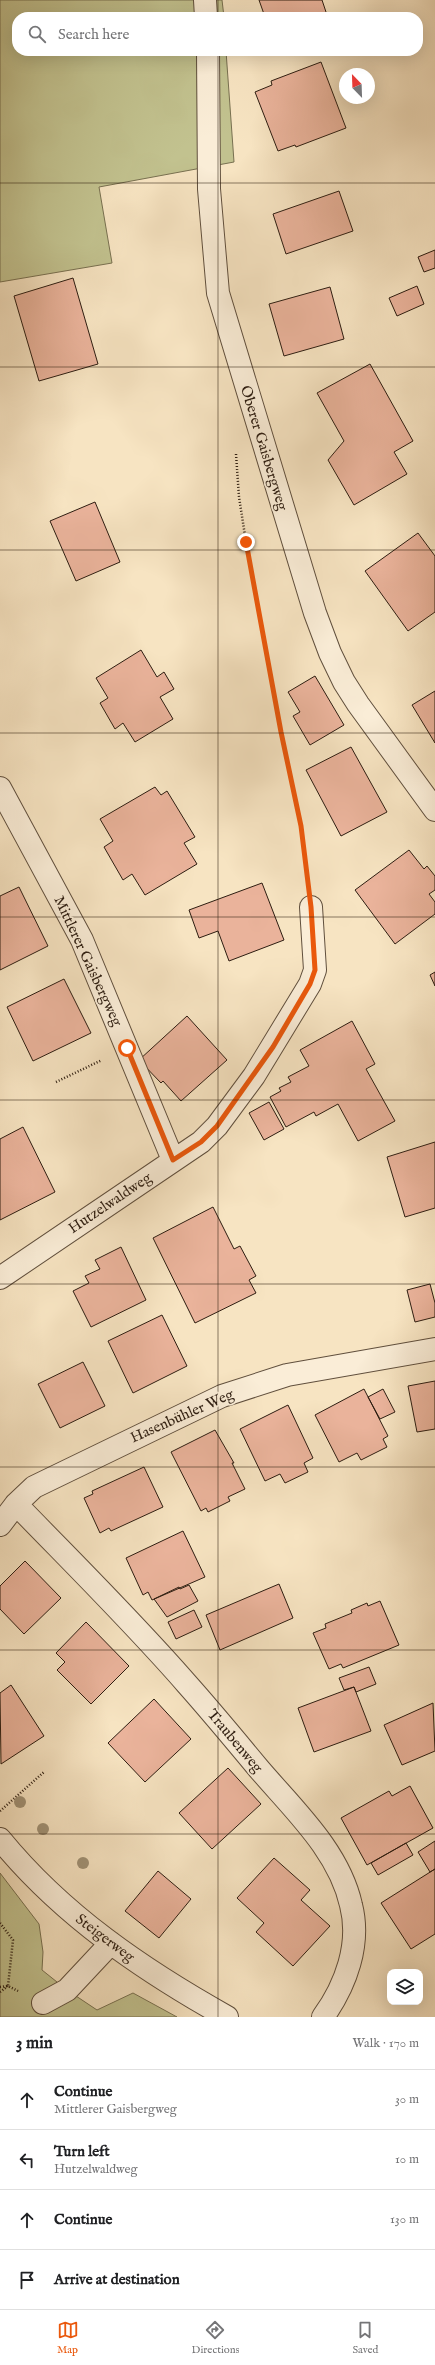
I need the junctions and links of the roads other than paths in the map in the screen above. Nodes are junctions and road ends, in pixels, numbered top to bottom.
1 (205, 0) edge
2 (206, 12) edge
3 (208, 56) edge
4 (0, 788) edge
5 (435, 810) edge
6 (311, 907) road end
7 (173, 1160) junction
8 (0, 1278) edge
9 (435, 1349) edge
10 (16, 1504) junction
11 (0, 1525) edge
12 (0, 1839) edge
13 (111, 1942) junction
14 (43, 2003) road end
15 (227, 2017) edge
16 (322, 2017) edge

1 - 2 street
3 - 5 street, Oberer Gaisbergweg
4 - 7 street, Mittlerer Gaisbergweg
6 - 7 street, Hutzelwaldweg
7 - 8 street, Hutzelwaldweg
9 - 10 street, Hasenbühler Weg
10 - 11 street, Hasenbühler Weg
10 - 16 street, Traubenweg
12 - 13 street, Steigerweg
13 - 14 street
13 - 15 street, Steigerweg

